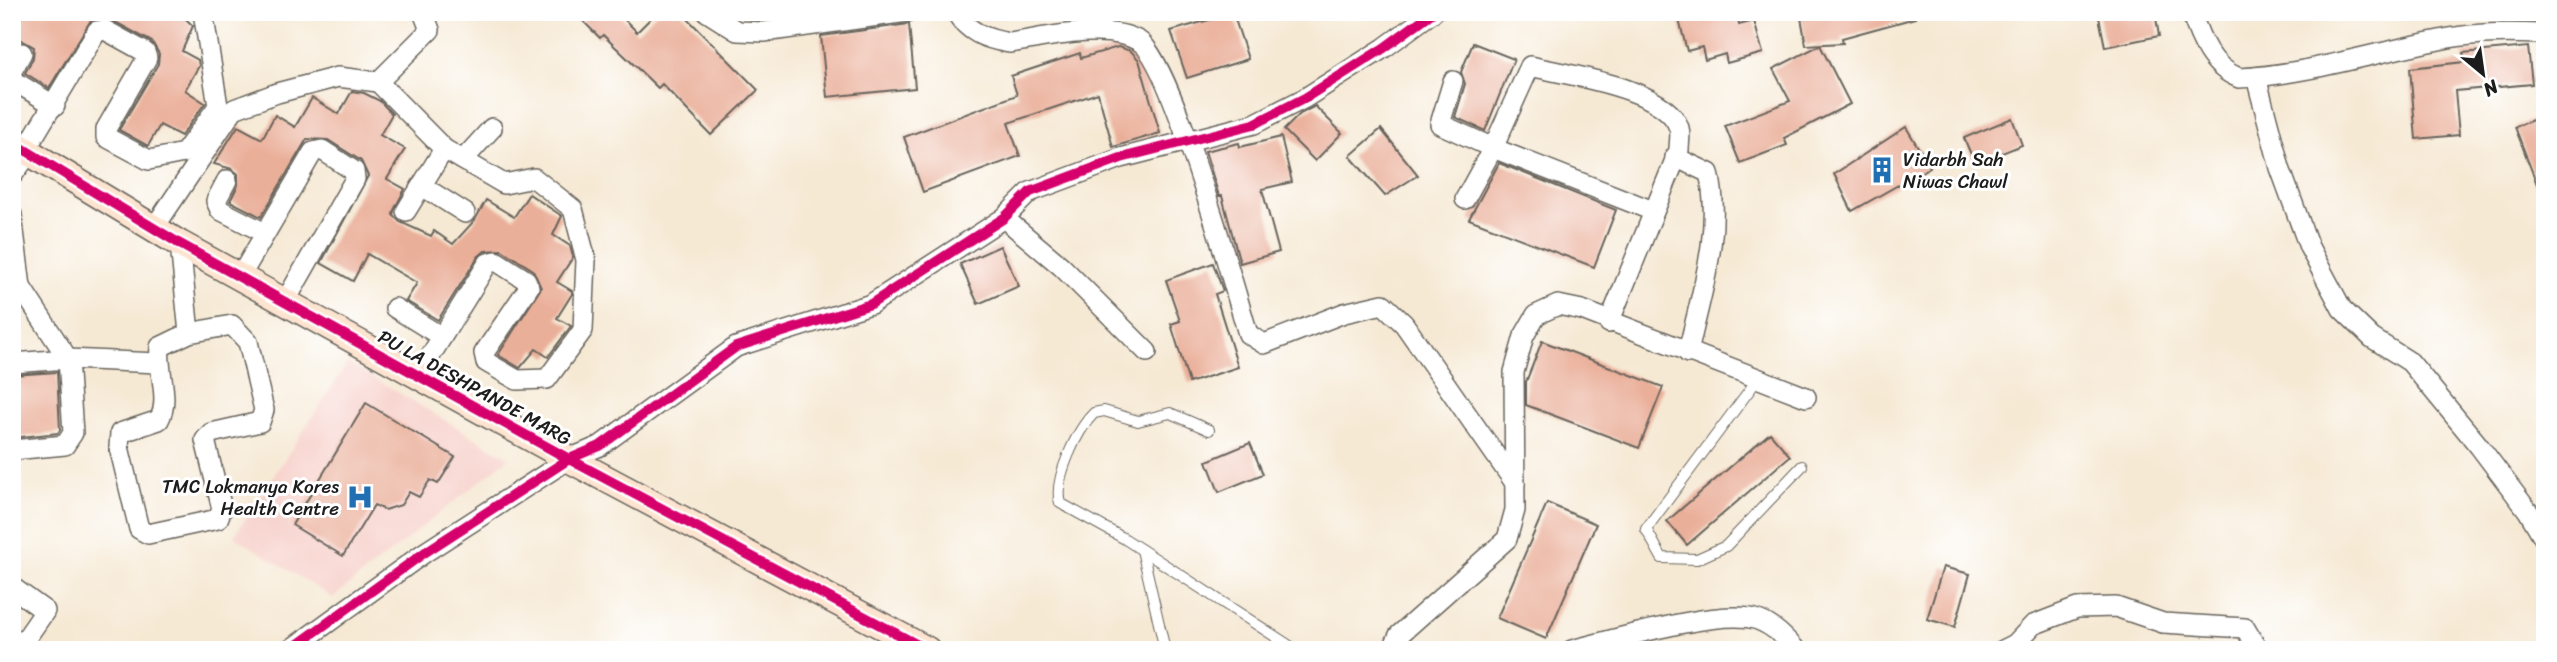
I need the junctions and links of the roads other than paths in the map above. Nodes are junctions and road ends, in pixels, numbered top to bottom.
1 (203, 12) edge
2 (423, 12) edge
3 (707, 12) edge
4 (907, 12) edge
5 (956, 12) edge
6 (1433, 12) edge
7 (2191, 12) edge
8 (2545, 34) edge
9 (22, 52) dead end
10 (12, 73) edge
11 (2256, 77) junction
12 (378, 82) junction
13 (1453, 82) dead end
14 (55, 106) junction
15 (492, 128) dead end
16 (1188, 139) junction
17 (1493, 148) junction
18 (22, 149) edge
19 (444, 149) junction
20 (1675, 158) junction
21 (463, 160) junction
22 (12, 177) edge
23 (227, 180) dead end
24 (422, 186) junction
25 (1465, 199) dead end
26 (406, 211) dead end
27 (1653, 211) junction
28 (465, 213) dead end
29 (12, 215) edge
30 (1004, 218) junction
31 (154, 228) junction
32 (265, 233) junction
33 (180, 244) junction
34 (240, 277) junction
35 (17, 288) edge
36 (285, 302) junction
37 (395, 308) dead end
38 (1609, 323) junction
39 (189, 333) junction
40 (442, 337) junction
41 (1147, 352) dead end
42 (1688, 353) junction
43 (68, 359) junction
44 (12, 363) edge
45 (158, 363) junction
46 (418, 376) junction
47 (1757, 380) junction
48 (1806, 397) dead end
49 (1209, 430) dead end
50 (12, 450) edge
51 (569, 459) junction
52 (1802, 466) dead end
53 (1515, 483) junction
54 (2545, 540) edge
55 (1142, 550) junction
56 (12, 587) edge
57 (18, 650) edge
58 (290, 650) edge
59 (927, 650) edge
60 (1165, 650) edge
61 (1296, 650) edge
62 (1392, 650) edge
63 (1572, 650) edge
64 (1796, 650) edge
65 (2003, 650) edge
66 (2258, 650) edge

1 - 14 street
2 - 12 street
3 - 4 street
5 - 16 street
6 - 16 street
7 - 11 street
8 - 11 street
9 - 10 street
10 - 14 street
11 - 54 street
12 - 19 street
12 - 31 street
13 - 17 street
14 - 18 street
15 - 21 street
16 - 30 street
16 - 53 street
17 - 20 street
17 - 25 street
17 - 27 street
18 - 22 street
18 - 31 street, PU LA DESHPANDE MARG
19 - 21 street
19 - 24 street
20 - 27 street
20 - 42 street
21 - 40 street
23 - 32 street
24 - 26 street
24 - 28 street
27 - 38 street
29 - 35 street
30 - 41 street
30 - 51 street
31 - 33 street, PU LA DESHPANDE MARG
32 - 34 street
32 - 36 street
33 - 34 street, PU LA DESHPANDE MARG
33 - 39 street
34 - 36 street, PU LA DESHPANDE MARG
35 - 43 street
36 - 46 street, PU LA DESHPANDE MARG
37 - 40 street
38 - 42 street
38 - 53 street
39 - 45 street
39 - 45 street
40 - 46 street
42 - 47 street
43 - 44 street
43 - 45 street
43 - 50 street
46 - 51 street, PU LA DESHPANDE MARG
47 - 48 street
47 - 52 lane
49 - 55 lane
51 - 58 street
51 - 59 street, PU LA DESHPANDE MARG
53 - 62 street
55 - 60 lane
55 - 61 lane
56 - 57 street
63 - 64 street
65 - 66 street

